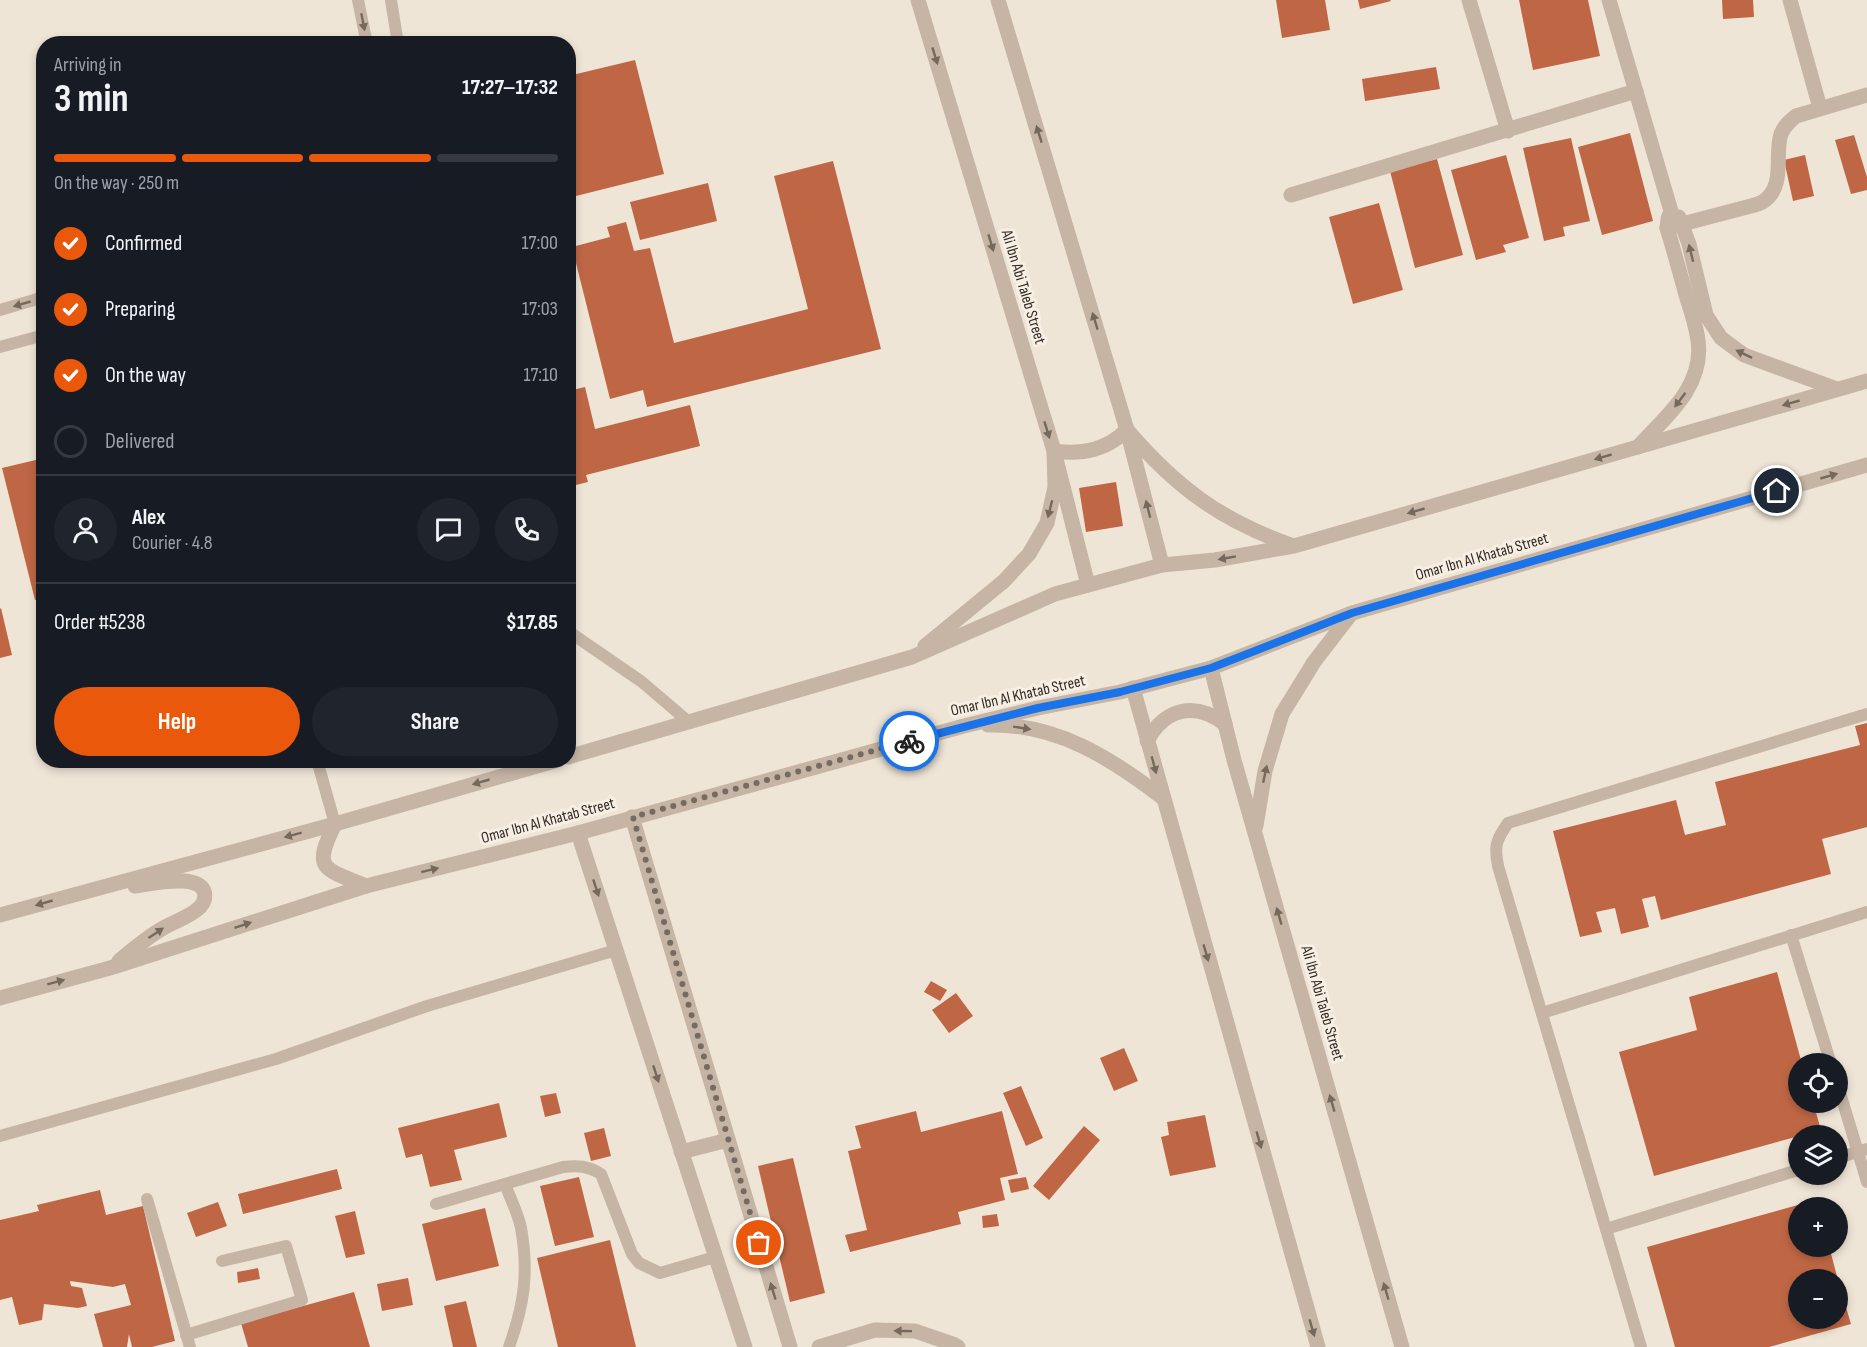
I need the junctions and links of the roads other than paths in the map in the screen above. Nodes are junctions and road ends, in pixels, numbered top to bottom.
1 (358, 0) edge
2 (391, 0) edge
3 (918, 0) edge
4 (999, 0) edge
5 (1469, 0) edge
6 (1609, 0) edge
7 (1790, 0) edge
8 (365, 36) edge
9 (397, 36) edge
10 (1636, 91) junction
11 (1867, 94) edge
12 (1820, 108) junction
13 (1508, 131) junction
14 (1291, 195) dead end
15 (1671, 211) junction
16 (1683, 224) junction
17 (1667, 228) junction
18 (36, 299) edge
19 (1696, 303) junction
20 (0, 310) edge
21 (36, 337) edge
22 (0, 347) edge
23 (1867, 381) edge
24 (1838, 389) junction
25 (1128, 430) junction
26 (1638, 447) junction
27 (1054, 451) junction
28 (1867, 465) edge
29 (1294, 546) junction
30 (1162, 566) junction
31 (1088, 585) junction
32 (1352, 613) junction
33 (576, 637) edge
34 (912, 657) junction
35 (1211, 668) junction
36 (1133, 688) junction
37 (1867, 714) edge
38 (690, 723) junction
39 (1225, 724) junction
40 (964, 726) junction
41 (1147, 741) junction
42 (576, 755) edge
43 (319, 768) edge
44 (530, 768) edge
45 (1163, 798) junction
46 (633, 817) junction
47 (335, 824) junction
48 (1255, 832) junction
49 (578, 833) junction
50 (366, 886) junction
51 (86, 891) junction
52 (1867, 912) edge
53 (0, 915) edge
54 (1791, 935) junction
55 (616, 950) junction
56 (110, 968) junction
57 (0, 998) edge
58 (1542, 1013) junction
59 (1828, 1053) edge
60 (1848, 1113) edge
61 (0, 1137) edge
62 (728, 1140) junction
63 (1862, 1151) edge
64 (681, 1152) junction
65 (1788, 1173) edge
66 (1867, 1182) edge
67 (505, 1184) junction
68 (147, 1199) dead end
69 (436, 1204) dead end
70 (1606, 1229) junction
71 (715, 1257) junction
72 (222, 1261) dead end
73 (188, 1341) edge
74 (509, 1347) edge
75 (745, 1347) edge
76 (790, 1347) edge
77 (819, 1347) edge
78 (958, 1347) edge
79 (1318, 1347) edge
80 (1402, 1347) edge
81 (1641, 1347) edge

1 -> 8 lane
2 - 9 lane
3 -> 27 street, Ali Ibn Abi Taleb Street
25 -> 4 street
5 - 13 street
6 - 10 street
7 - 12 street
10 - 13 street
10 - 15 street
11 - 12 street
12 - 16 street
13 - 14 street
15 - 16 street
15 - 17 street
16 - 17 street
19 -> 16 street
17 - 19 street
18 -> 20 lane
24 -> 19 street
19 -> 26 street
21 - 22 lane
23 - 24 street
24 -> 26 street
25 - 27 street
25 - 29 street
30 -> 25 street
26 -> 29 street
27 - 31 street, Ali Ibn Abi Taleb Street
27 -> 34 street
32 -> 28 street, Omar Ibn Al Khatab Street
29 -> 30 street
30 - 31 street
31 - 34 street
32 - 35 street, Omar Ibn Al Khatab Street
48 -> 32 street
33 - 38 lane
34 - 38 street
35 - 36 street, Omar Ibn Al Khatab Street
35 - 39 street, Ali Ibn Abi Taleb Street
36 - 40 street, Omar Ibn Al Khatab Street
36 - 41 street
37 - 58 lane
38 - 42 street
39 - 41 street
39 - 48 street, Ali Ibn Abi Taleb Street
40 -> 45 street
40 - 46 street, Omar Ibn Al Khatab Street
41 -> 45 street
43 - 47 lane
44 -> 47 street
45 -> 79 street
46 - 49 street, Omar Ibn Al Khatab Street
46 - 62 street
47 - 50 street
47 -> 51 street
80 -> 48 street, Ali Ibn Abi Taleb Street
50 -> 49 street, Omar Ibn Al Khatab Street
49 -> 55 street
56 -> 50 street, Omar Ibn Al Khatab Street
51 -> 53 street
56 -> 51 street
52 - 54 lane
54 - 58 lane
54 - 59 lane
55 - 61 lane
55 -> 64 street
57 -> 56 street, Omar Ibn Al Khatab Street
58 - 70 lane
60 - 63 lane
62 - 64 street
76 -> 62 street
63 - 66 lane
64 - 71 street
65 - 70 lane
67 - 69 lane
67 - 71 lane
67 - 74 lane
68 - 73 lane
70 - 81 lane
71 - 75 street
72 - 73 lane
78 -> 77 street

